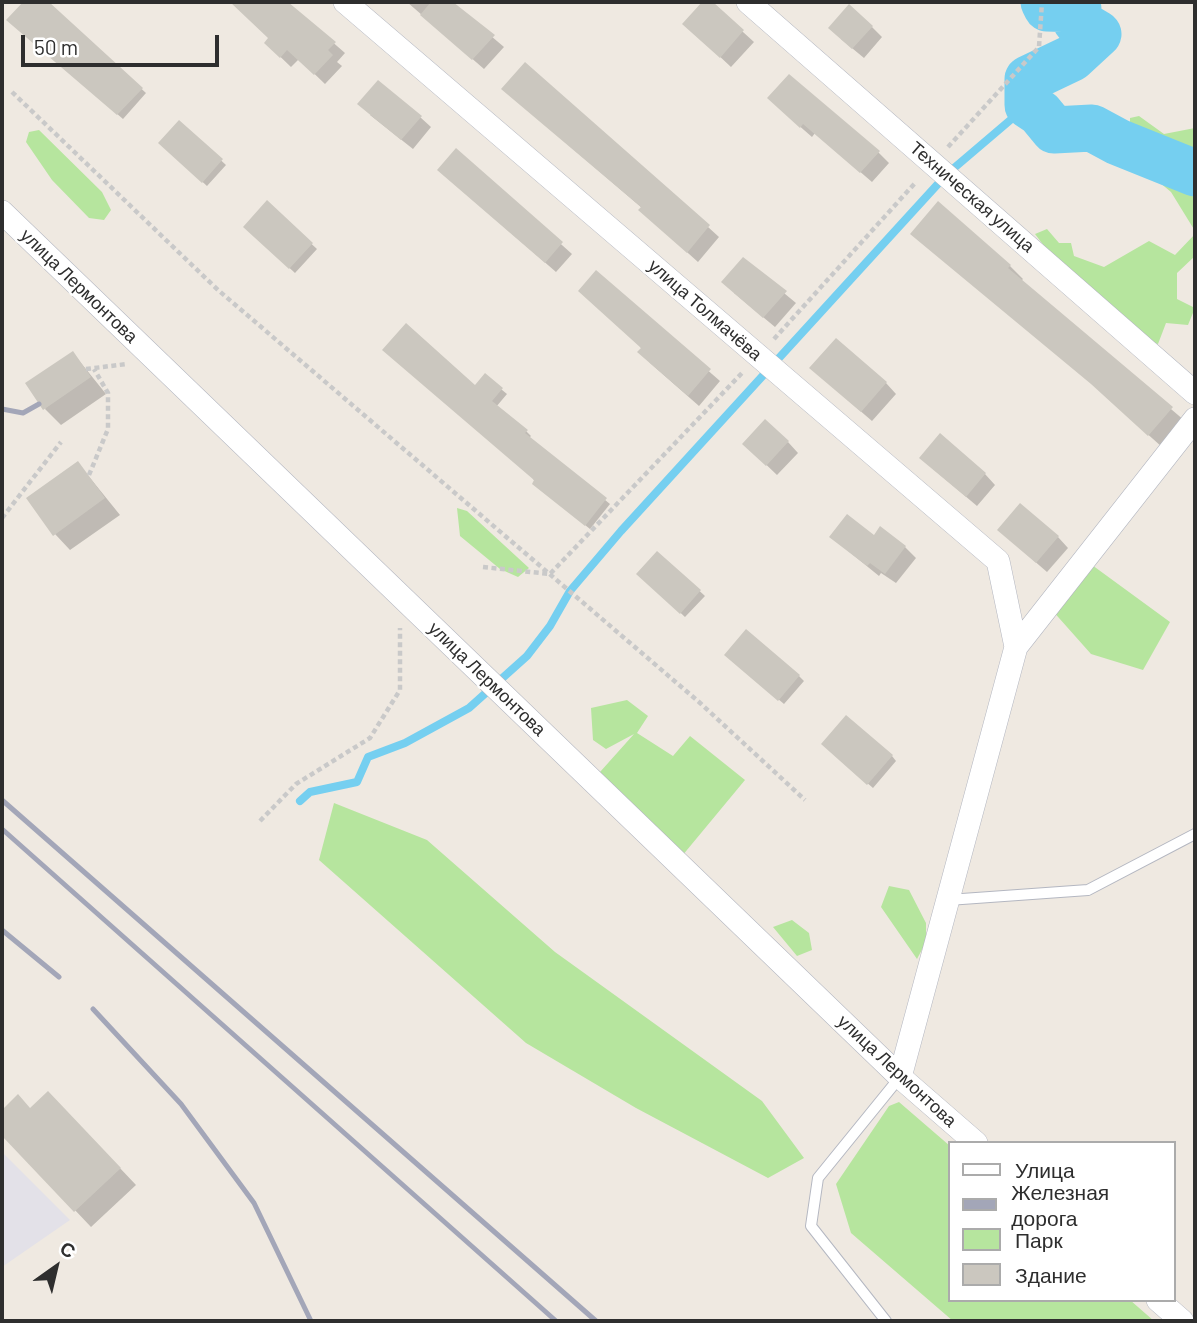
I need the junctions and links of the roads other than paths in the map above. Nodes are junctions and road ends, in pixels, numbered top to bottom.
1 (345, 2) edge
2 (748, 2) edge
3 (2, 212) edge
4 (1195, 393) edge
5 (1195, 419) edge
6 (1016, 647) junction
7 (1195, 834) edge
8 (948, 900) junction
9 (900, 1077) junction
10 (974, 1141) edge
11 (1160, 1302) edge
12 (886, 1321) edge
13 (1182, 1321) edge

1 - 6 street, улица Толмачёва
2 - 4 street, Техническая улица
3 - 9 street, улица Лермонтова
5 - 6 street
6 - 8 street
7 - 8 lane
8 - 9 street
9 - 10 street, улица Лермонтова
9 - 12 lane
11 - 13 street

